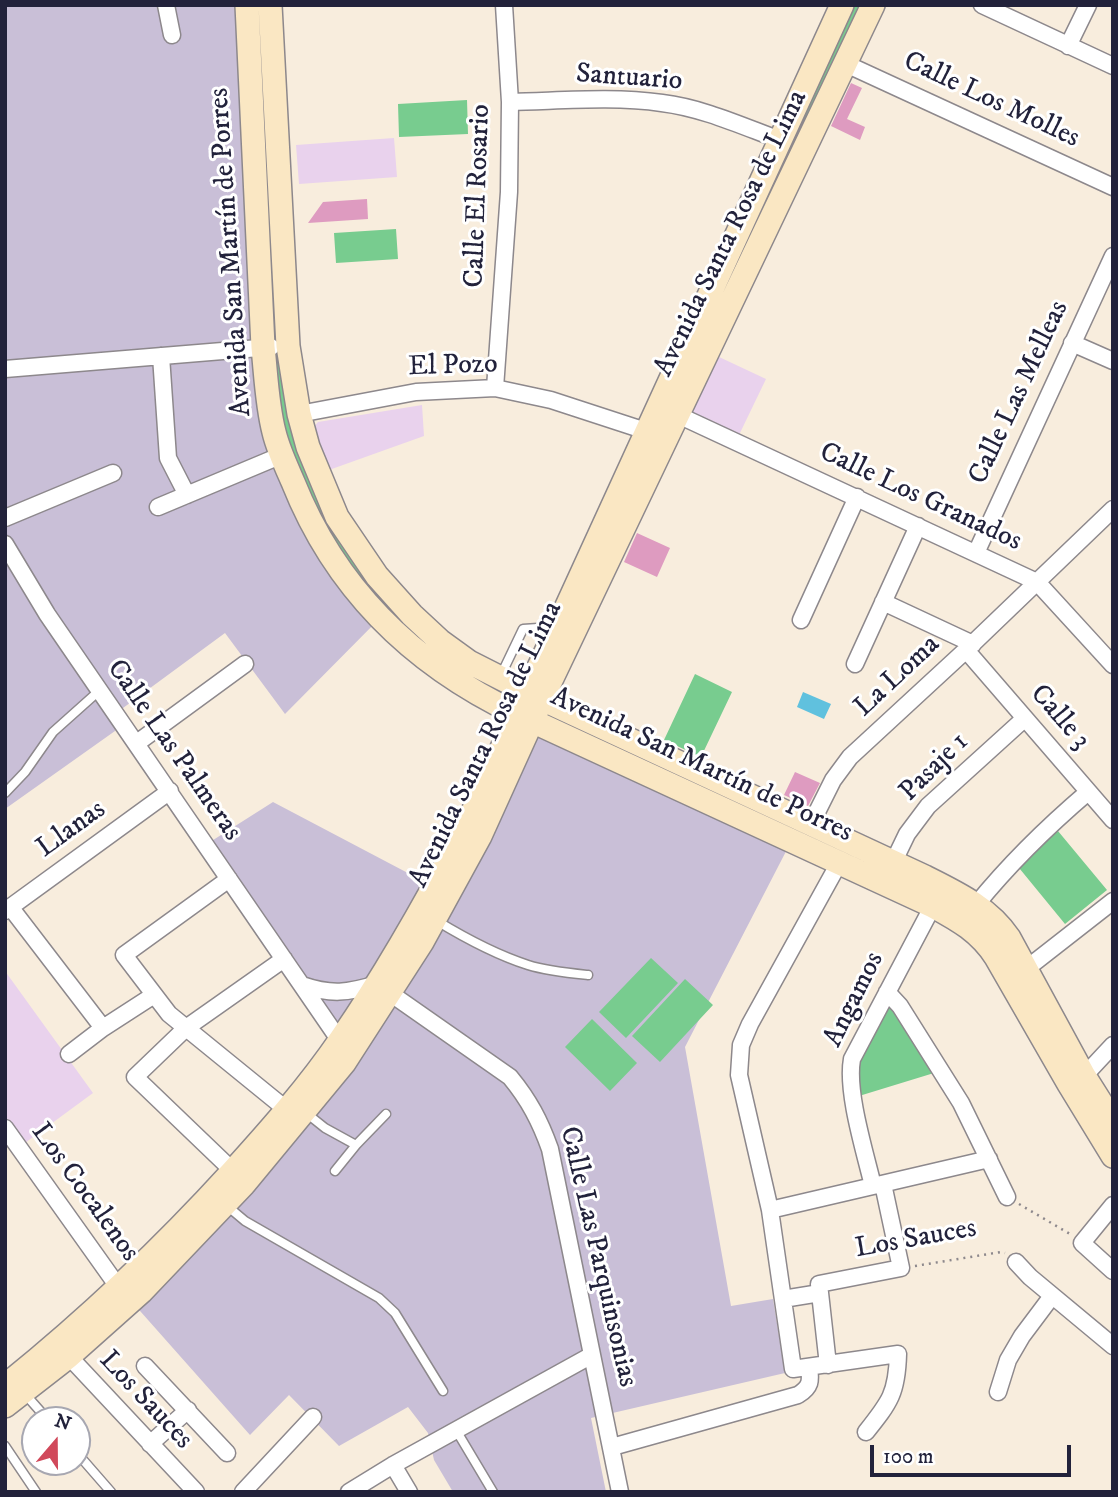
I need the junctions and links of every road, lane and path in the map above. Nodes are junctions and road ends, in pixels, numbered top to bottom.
1 (166, 5) edge
2 (247, 5) edge
3 (271, 5) edge
4 (504, 5) edge
5 (842, 5) edge
6 (873, 5) edge
7 (982, 5) edge
8 (1088, 5) edge
9 (172, 35) dead end
10 (1068, 46) junction
11 (846, 64) junction
12 (1113, 66) edge
13 (510, 102) junction
14 (780, 140) junction
15 (279, 160) junction
16 (254, 161) junction
17 (1113, 187) edge
18 (1113, 256) edge
19 (285, 285) junction
20 (261, 287) junction
21 (1072, 343) junction
22 (288, 346) junction
23 (263, 348) junction
24 (161, 356) junction
25 (1113, 360) edge
26 (5, 369) edge
27 (495, 388) junction
28 (299, 414) junction
29 (678, 415) junction
30 (646, 431) junction
31 (282, 455) junction
32 (113, 473) dead end
33 (187, 495) junction
34 (857, 497) junction
35 (158, 507) dead end
36 (1113, 509) edge
37 (337, 517) junction
38 (5, 518) edge
39 (918, 526) junction
40 (315, 531) junction
41 (5, 544) edge
42 (976, 553) junction
43 (377, 576) junction
44 (1037, 582) junction
45 (356, 592) junction
46 (883, 602) junction
47 (801, 620) dead end
48 (556, 626) junction
49 (970, 647) junction
50 (1110, 654) edge
51 (245, 664) dead end
52 (855, 664) dead end
53 (500, 678) junction
54 (100, 690) junction
55 (534, 695) junction
56 (525, 718) junction
57 (1024, 719) junction
58 (136, 743) junction
59 (170, 791) junction
60 (1088, 792) junction
61 (5, 793) edge
62 (1113, 820) edge
63 (811, 824) junction
64 (839, 863) junction
65 (893, 863) junction
66 (229, 878) junction
67 (938, 896) junction
68 (1113, 901) edge
69 (976, 905) junction
70 (8, 909) edge
71 (434, 920) junction
72 (284, 959) junction
73 (1026, 969) junction
74 (589, 975) dead end
75 (302, 985) junction
76 (384, 988) junction
77 (887, 992) junction
78 (154, 995) junction
79 (103, 1028) junction
80 (186, 1028) junction
81 (340, 1041) junction
82 (1113, 1045) edge
83 (69, 1054) dead end
84 (1084, 1076) junction
85 (296, 1111) junction
86 (386, 1114) dead end
87 (1113, 1122) edge
88 (5, 1128) edge
89 (356, 1145) junction
90 (1113, 1154) edge
91 (989, 1159) junction
92 (233, 1171) junction
93 (335, 1171) dead end
94 (878, 1185) junction
95 (1007, 1197) joint
96 (226, 1205) junction
97 (1113, 1205) edge
98 (770, 1210) junction
99 (1082, 1243) junction
100 (1016, 1262) joint
101 (901, 1268) junction
102 (1113, 1271) edge
103 (120, 1288) junction
104 (820, 1288) junction
105 (1052, 1296) junction
106 (783, 1299) junction
107 (1113, 1346) edge
108 (63, 1350) junction
109 (592, 1355) junction
110 (828, 1365) junction
111 (145, 1366) dead end
112 (809, 1367) junction
113 (12, 1381) edge
114 (443, 1391) dead end
115 (998, 1392) dead end
116 (5, 1406) edge
117 (35, 1406) edge
118 (187, 1410) junction
119 (313, 1417) dead end
120 (456, 1430) junction
121 (866, 1432) dead end
122 (149, 1444) junction
123 (5, 1446) edge
124 (612, 1447) junction
125 (226, 1453) dead end
126 (393, 1465) junction
127 (91, 1469) edge
128 (36, 1492) edge
129 (111, 1492) edge
130 (196, 1492) edge
131 (243, 1492) edge
132 (349, 1492) edge
133 (409, 1492) edge
134 (493, 1492) edge
135 (620, 1492) edge

1 - 9 street
2 - 16 main road, Avenida San Martín de Porres
3 - 15 main road, Avenida San Martín de Porres
4 - 13 street, Calle El Rosario
5 - 14 main road, Avenida Santa Rosa de Lima
6 - 11 main road, Avenida Santa Rosa de Lima
7 - 10 street
8 - 10 street
10 - 12 street
11 - 17 street, Calle Los Molles
11 - 29 main road, Avenida Santa Rosa de Lima
13 - 14 street, Santuario
13 - 27 street, Calle El Rosario
14 - 30 main road, Avenida Santa Rosa de Lima
15 - 16 main road
15 - 19 main road, Avenida San Martín de Porres
16 - 20 main road, Avenida San Martín de Porres
18 - 21 street, Calle Las Melleas
19 - 20 main road
19 - 22 main road, Avenida San Martín de Porres
20 - 23 main road, Avenida San Martín de Porres
21 - 25 street
21 - 42 street, Calle Las Melleas
22 - 23 street
22 - 28 main road, Avenida San Martín de Porres
23 - 24 street
23 - 31 main road, Avenida San Martín de Porres
24 - 26 street
24 - 33 street
27 - 28 street, El Pozo
27 - 30 street, El Pozo
28 - 37 main road, Avenida San Martín de Porres
29 - 34 street, Calle Los Granados
29 - 55 main road, Avenida Santa Rosa de Lima
30 - 48 main road, Avenida Santa Rosa de Lima
31 - 33 street
31 - 40 main road, Avenida San Martín de Porres
32 - 38 street
33 - 35 street
34 - 39 street, Calle Los Granados
34 - 47 street
36 - 44 street, La Loma
37 - 40 main road
37 - 43 main road, Avenida San Martín de Porres
39 - 42 street, Calle Los Granados
39 - 46 street
40 - 45 main road, Avenida San Martín de Porres
41 - 54 street, Calle Las Palmeras
42 - 44 street, Calle Los Granados
43 - 45 main road
43 - 53 main road, Avenida San Martín de Porres
44 - 49 street, La Loma
44 - 50 street, Calle Los Granados
45 - 56 main road, Avenida San Martín de Porres
46 - 49 street
46 - 52 street
48 - 53 lane
48 - 55 main road, Avenida Santa Rosa de Lima
49 - 57 street, Calle 3
49 - 63 street, La Loma
51 - 58 street
53 - 55 main road, Avenida San Martín de Porres
54 - 58 street, Calle Las Palmeras
54 - 61 lane
55 - 56 main road, Avenida Santa Rosa de Lima
55 - 63 main road, Avenida San Martín de Porres
56 - 64 main road, Avenida San Martín de Porres
56 - 71 main road, Avenida Santa Rosa de Lima
56 - 76 main road, Avenida Santa Rosa de Lima
57 - 60 street, Calle 3
57 - 65 street, Pasaje 1
58 - 59 street, Calle Las Palmeras
59 - 66 street, Calle Las Palmeras
59 - 70 street, Llanas
60 - 62 street, Calle 3
60 - 69 street
63 - 65 main road, Avenida San Martín de Porres
64 - 67 main road, Avenida San Martín de Porres
64 - 98 street
65 - 67 main road, Avenida San Martín de Porres
66 - 72 street, Calle Las Palmeras
66 - 78 street
67 - 69 main road, Avenida San Martín de Porres
67 - 77 street, Angamos
67 - 90 main road, Avenida San Martín de Porres
68 - 73 street
69 - 73 main road, Avenida San Martín de Porres
70 - 79 street
71 - 74 lane
71 - 76 main road, Avenida Santa Rosa de Lima
72 - 75 street, Calle Las Palmeras
72 - 80 street
73 - 84 main road, Avenida San Martín de Porres
75 - 76 street
75 - 81 street, Calle Las Palmeras
76 - 81 main road, Avenida Santa Rosa de Lima
76 - 85 main road, Avenida Santa Rosa de Lima
76 - 109 street, Calle Las Parquinsonias
77 - 91 street
77 - 94 street, Angamos
78 - 79 street
78 - 80 street
79 - 83 street
80 - 85 street
80 - 92 street
81 - 85 main road, Avenida Santa Rosa de Lima
82 - 84 street
84 - 87 main road, Avenida San Martín de Porres
85 - 89 lane
85 - 92 main road, Avenida Santa Rosa de Lima
85 - 96 main road, Avenida Santa Rosa de Lima
86 - 89 lane
88 - 103 street, Los Cocalenos
89 - 93 lane
91 - 94 street
91 - 95 street
92 - 103 main road, Avenida Santa Rosa de Lima
94 - 98 street
94 - 101 street, Angamos
95 - 99 path
96 - 108 main road, Avenida Santa Rosa de Lima
96 - 114 lane
97 - 99 street
98 - 106 street
99 - 102 street
100 - 101 path, Los Sauces
100 - 105 street, Los Sauces
101 - 104 street, Los Sauces
103 - 108 main road, Avenida Santa Rosa de Lima
104 - 106 street, Los Sauces
104 - 110 street
105 - 107 street, Los Sauces
105 - 115 street
106 - 112 street
108 - 113 main road, Avenida Santa Rosa de Lima
108 - 122 street, Los Sauces
109 - 120 street
109 - 124 street, Calle Las Parquinsonias
110 - 112 street
110 - 121 street
111 - 118 street
112 - 124 street
113 - 116 main road, Avenida Santa Rosa de Lima
113 - 117 lane
118 - 122 street
118 - 125 street
119 - 131 street
120 - 126 street
120 - 134 lane
122 - 130 street, Los Sauces
123 - 128 lane
124 - 135 street, Calle Las Parquinsonias
126 - 132 street
126 - 133 street
127 - 129 lane

